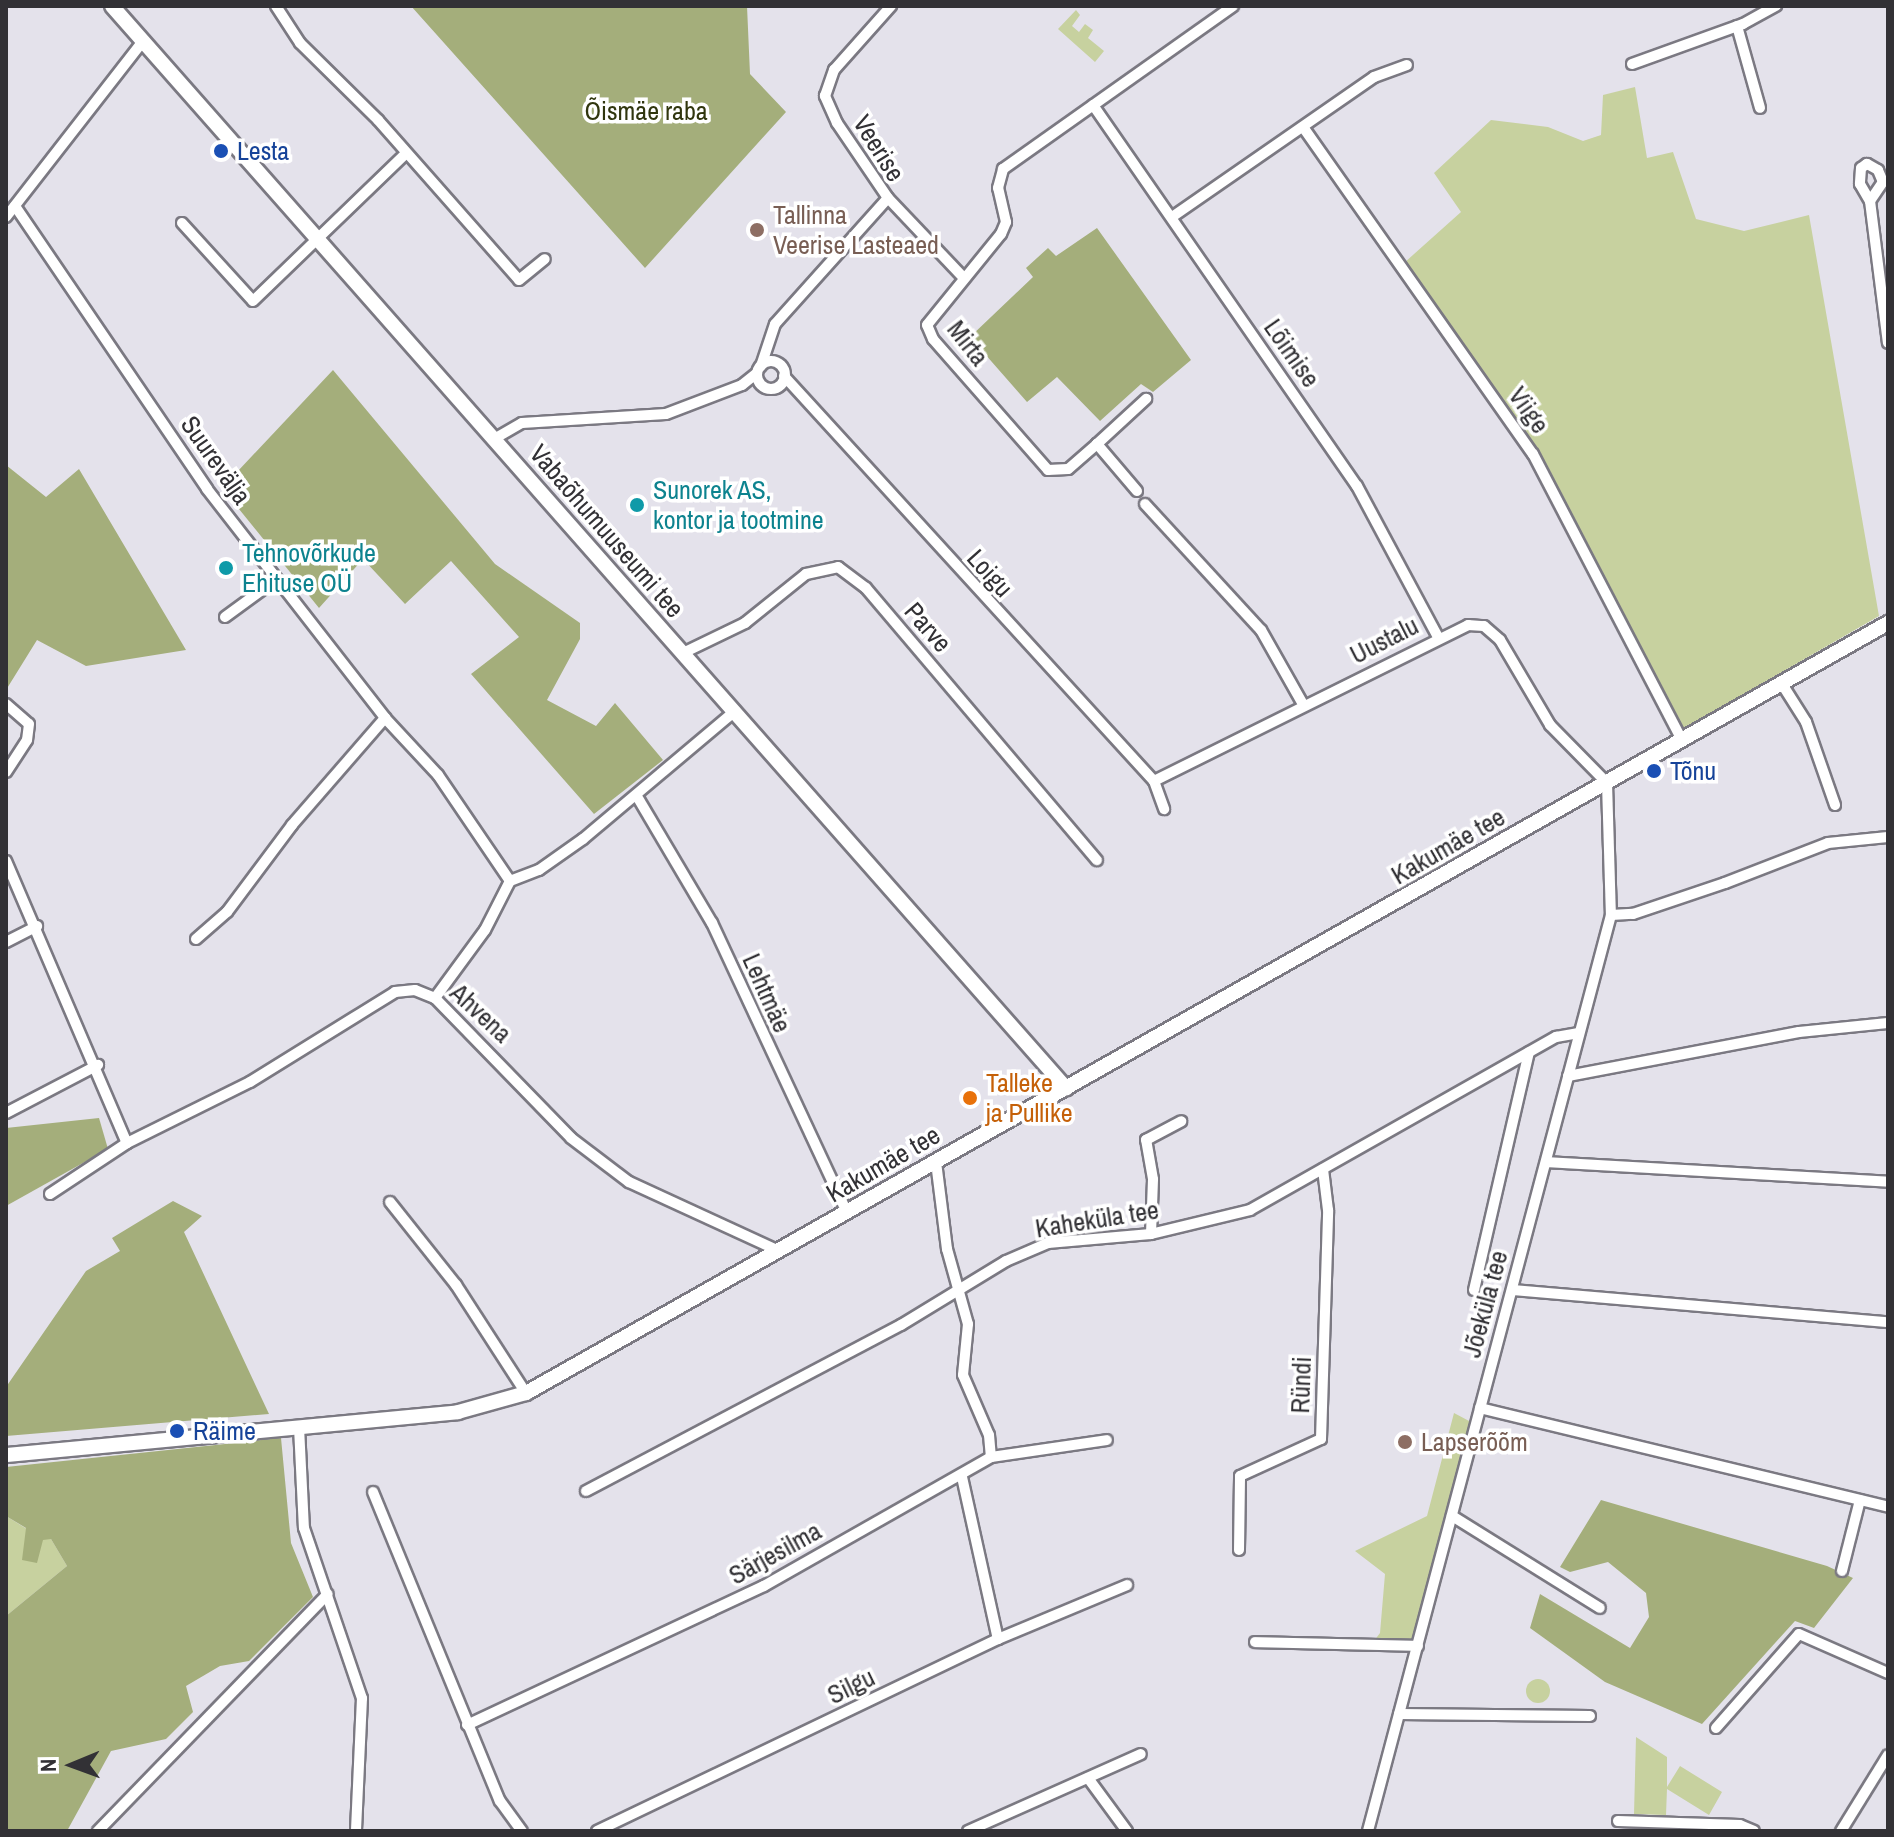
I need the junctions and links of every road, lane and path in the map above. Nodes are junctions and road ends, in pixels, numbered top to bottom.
1 (112, 6) edge
2 (276, 6) edge
3 (891, 6) edge
4 (1233, 6) edge
5 (1776, 6) edge
6 (1737, 26) junction
7 (142, 42) junction
8 (1632, 64) dead end
9 (1407, 65) dead end
10 (1093, 105) junction
11 (1760, 108) dead end
12 (1303, 127) junction
13 (406, 153) junction
14 (888, 198) junction
15 (1870, 201) junction
16 (15, 206) junction
17 (6, 217) edge
18 (1172, 217) junction
19 (182, 223) dead end
20 (315, 237) junction
21 (545, 259) dead end
22 (963, 277) junction
23 (1888, 343) edge
24 (767, 344) junction
25 (777, 363) junction
26 (759, 369) junction
27 (784, 376) junction
28 (742, 385) junction
29 (764, 387) junction
30 (777, 387) junction
31 (796, 392) junction
32 (1146, 399) dead end
33 (494, 439) junction
34 (1097, 444) junction
35 (1137, 491) dead end
36 (1145, 504) dead end
37 (277, 579) junction
38 (225, 617) dead end
39 (1888, 623) edge
40 (1438, 637) junction
41 (683, 653) junction
42 (1782, 684) junction
43 (6, 704) edge
44 (1304, 706) junction
45 (735, 711) junction
46 (385, 718) junction
47 (1682, 740) junction
48 (6, 772) edge
49 (1154, 781) junction
50 (1607, 783) junction
51 (638, 798) junction
52 (1835, 805) dead end
53 (1164, 809) dead end
54 (1888, 837) edge
55 (1097, 860) dead end
56 (6, 861) edge
57 (510, 881) junction
58 (1611, 915) junction
59 (37, 926) junction
60 (196, 939) dead end
61 (6, 942) edge
62 (435, 998) junction
63 (1888, 1023) edge
64 (1579, 1033) junction
65 (1529, 1052) junction
66 (98, 1065) junction
67 (1568, 1076) junction
68 (1066, 1088) junction
69 (6, 1113) edge
70 (1181, 1121) dead end
71 (127, 1143) junction
72 (936, 1162) junction
73 (1546, 1162) junction
74 (1323, 1169) junction
75 (1888, 1182) edge
76 (50, 1194) dead end
77 (390, 1202) dead end
78 (847, 1212) junction
79 (1151, 1234) junction
80 (779, 1251) junction
81 (961, 1287) junction
82 (1474, 1290) dead end
83 (1512, 1290) junction
84 (1888, 1322) edge
85 (526, 1393) junction
86 (1480, 1408) junction
87 (299, 1427) junction
88 (1107, 1440) dead end
89 (6, 1455) edge
90 (991, 1457) junction
91 (962, 1477) junction
92 (586, 1491) dead end
93 (373, 1492) dead end
94 (1860, 1500) junction
95 (1888, 1507) edge
96 (1452, 1516) junction
97 (1239, 1550) dead end
98 (1842, 1571) dead end
99 (1127, 1585) dead end
100 (328, 1594) junction
101 (1600, 1608) dead end
102 (998, 1639) junction
103 (1255, 1642) dead end
104 (1418, 1646) junction
105 (1888, 1673) edge
106 (1399, 1714) junction
107 (1590, 1716) dead end
108 (467, 1725) junction
109 (1716, 1728) dead end
110 (1141, 1754) dead end
111 (1888, 1755) edge
112 (1088, 1778) junction
113 (1618, 1821) dead end
114 (1369, 1826) edge
115 (98, 1831) edge
116 (356, 1831) edge
117 (522, 1831) edge
118 (597, 1831) edge
119 (968, 1831) edge
120 (1127, 1831) edge
121 (1380, 1831) edge
122 (1754, 1831) edge
123 (1841, 1831) edge

1 - 7 street, Vabaõhumuuseumi tee
2 - 13 street
3 - 14 street, Veerise
4 - 10 street, Mirta
5 - 6 street
6 - 8 street
6 - 11 street
7 - 16 street
7 - 20 street, Vabaõhumuuseumi tee
9 - 12 street
10 - 18 street, Lõimise
10 - 22 street, Mirta
12 - 18 street
12 - 47 street, Viige
13 - 20 street
13 - 21 street
14 - 22 street
14 - 24 street, Veerise
15 - 15 street
15 - 23 street
16 - 17 street
16 - 37 street, Suurevälja
18 - 40 street, Lõimise
19 - 20 street
20 - 33 street, Vabaõhumuuseumi tee
22 - 34 street, Mirta
24 - 25 street
24 - 26 street, Veerise
25 - 26 street
25 - 27 street, Loigu
26 - 28 street
26 - 29 street
27 - 30 street
27 - 31 street, Loigu
28 - 29 street
28 - 33 street
29 - 30 street
30 - 31 street
31 - 49 street, Loigu
32 - 34 street
33 - 41 street, Vabaõhumuuseumi tee
34 - 35 street
36 - 44 street
37 - 38 street
37 - 46 street, Suurevälja
39 - 42 street, Kakumäe tee
40 - 44 street, Uustalu
40 - 50 street, Uustalu
41 - 45 street, Vabaõhumuuseumi tee
41 - 55 street, Parve
42 - 47 street, Kakumäe tee
42 - 52 street
43 - 48 street
44 - 49 street, Uustalu
45 - 51 street
45 - 68 street, Vabaõhumuuseumi tee
46 - 57 street, Suurevälja
46 - 60 street
47 - 50 street, Kakumäe tee
49 - 53 street
50 - 58 street, Jõeküla tee
50 - 68 street, Kakumäe tee
51 - 57 street
51 - 78 street, Lehtmäe
54 - 58 street
56 - 59 street
57 - 62 street
58 - 64 street, Jõeküla tee
59 - 61 street
59 - 66 street
62 - 71 street, Ahvena
62 - 80 street, Ahvena
63 - 67 street
64 - 65 street, Kaheküla tee
64 - 67 street, Jõeküla tee
65 - 74 street, Kaheküla tee
65 - 82 street
66 - 69 street
66 - 71 street
67 - 73 street, Jõeküla tee
68 - 72 street, Kakumäe tee
70 - 79 street
71 - 76 street, Ahvena
72 - 78 street, Kakumäe tee
72 - 81 street
73 - 75 street
73 - 83 street, Jõeküla tee
74 - 79 street, Kaheküla tee
74 - 97 street, Ründi
77 - 85 street
78 - 80 street, Kakumäe tee
79 - 81 street, Kaheküla tee
80 - 85 street, Kakumäe tee
81 - 90 street
81 - 92 street, Kaheküla tee
83 - 84 street
83 - 86 street, Jõeküla tee
85 - 87 street, Kakumäe tee
86 - 94 street
86 - 96 street, Jõeküla tee
87 - 89 street, Kakumäe tee
87 - 100 street
88 - 90 street, Särjesilma
90 - 91 street, Särjesilma
91 - 102 street
91 - 108 street, Särjesilma
93 - 108 street
94 - 95 street
94 - 98 street
96 - 101 street
96 - 104 street, Jõeküla tee
99 - 102 street, Silgu
100 - 115 street
100 - 116 street
102 - 118 street, Silgu
103 - 104 street
104 - 106 street, Jõeküla tee
105 - 109 street
106 - 107 street
106 - 114 street, Jõeküla tee
108 - 117 street
110 - 112 street
111 - 123 street
112 - 119 street
112 - 120 street
113 - 122 street
114 - 121 street

